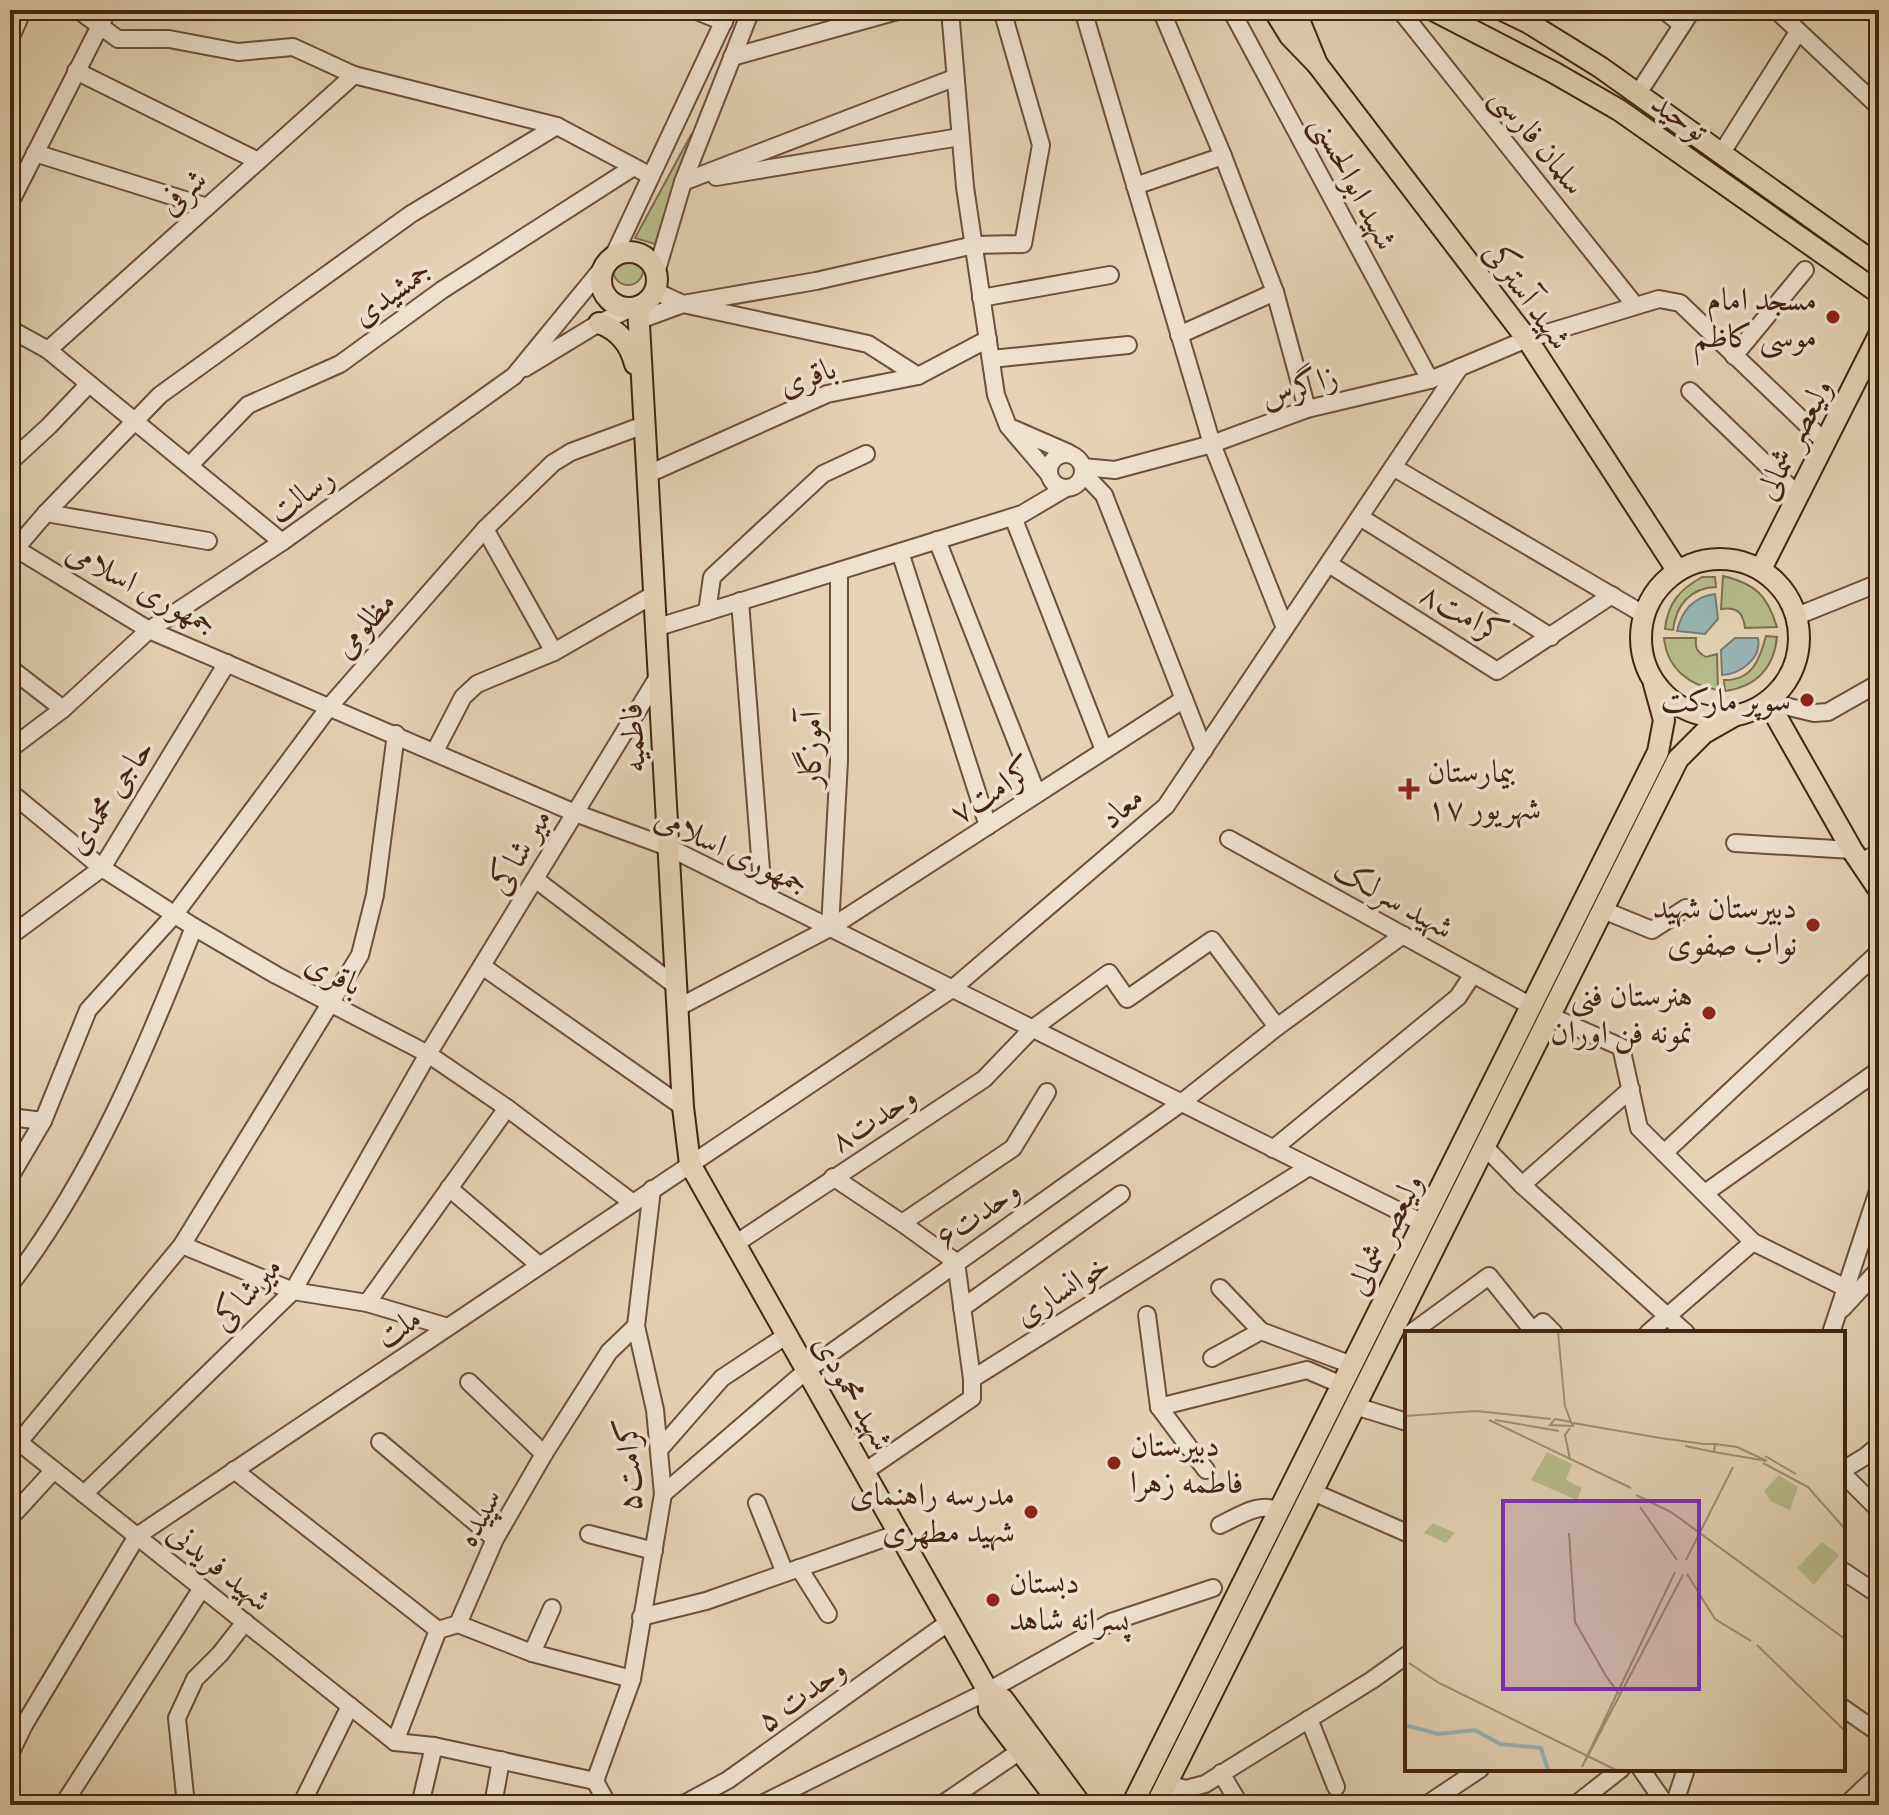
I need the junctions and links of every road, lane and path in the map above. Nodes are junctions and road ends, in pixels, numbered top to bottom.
1 (23, 10) edge
2 (78, 10) edge
3 (108, 10) edge
4 (694, 10) edge
5 (751, 10) edge
6 (901, 10) edge
7 (950, 10) edge
8 (1002, 10) edge
9 (1083, 10) edge
10 (1161, 10) edge
11 (1231, 10) edge
12 (1274, 10) edge
13 (1400, 10) edge
14 (1433, 10) edge
15 (1502, 10) edge
16 (1664, 10) edge
17 (1692, 10) edge
18 (1776, 10) edge
19 (1299, 15) edge
20 (726, 16) edge
21 (1682, 25) junction
22 (98, 27) junction
23 (1798, 32) junction
24 (10, 39) edge
25 (1577, 53) junction
26 (732, 57) junction
27 (1317, 64) junction
28 (76, 71) junction
29 (354, 75) junction
30 (954, 78) junction
31 (1567, 80) junction
32 (1637, 95) junction
33 (1879, 107) edge
34 (557, 126) junction
35 (960, 137) junction
36 (35, 153) junction
37 (1721, 154) junction
38 (1223, 156) junction
39 (258, 161) junction
40 (632, 168) junction
41 (651, 176) junction
42 (683, 182) junction
43 (1135, 186) junction
44 (10, 203) edge
45 (207, 207) junction
46 (974, 245) junction
47 (609, 261) junction
48 (1879, 266) edge
49 (1805, 270) dead end
50 (1110, 275) dead end
51 (656, 282) junction
52 (1275, 292) junction
53 (1879, 293) edge
54 (981, 298) junction
55 (683, 304) junction
56 (1634, 304) junction
57 (636, 312) junction
58 (599, 323) junction
59 (10, 329) edge
60 (1179, 335) junction
61 (1879, 335) edge
62 (988, 339) junction
63 (1527, 339) junction
64 (1128, 345) dead end
65 (48, 350) junction
66 (1734, 356) junction
67 (991, 359) junction
68 (1460, 367) junction
69 (514, 376) junction
70 (918, 376) junction
71 (1430, 380) junction
72 (89, 384) junction
73 (642, 391) junction
74 (1690, 391) dead end
75 (1307, 409) junction
76 (134, 422) junction
77 (644, 425) junction
78 (1008, 426) junction
79 (1825, 442) junction
80 (1212, 444) junction
81 (1069, 453) junction
82 (866, 454) dead end
83 (10, 462) edge
84 (190, 465) junction
85 (1393, 467) junction
86 (1083, 470) junction
87 (646, 475) junction
88 (1050, 476) junction
89 (1066, 488) junction
90 (1798, 495) junction
91 (46, 513) junction
92 (1018, 515) junction
93 (1360, 517) junction
94 (485, 529) junction
95 (937, 540) junction
96 (208, 541) dead end
97 (282, 542) junction
98 (12, 549) edge
99 (900, 552) junction
100 (1329, 564) junction
101 (1761, 569) junction
102 (1677, 570) junction
103 (839, 571) junction
104 (1879, 583) edge
105 (653, 595) junction
106 (1612, 595) junction
107 (740, 601) junction
108 (707, 612) junction
109 (1643, 614) junction
110 (1797, 616) junction
111 (655, 628) junction
112 (1285, 628) junction
113 (149, 630) junction
114 (1551, 637) junction
115 (554, 652) junction
116 (227, 663) junction
117 (10, 668) edge
118 (658, 677) junction
119 (1879, 683) edge
120 (1654, 684) junction
121 (1184, 699) junction
122 (1768, 702) junction
123 (330, 706) junction
124 (63, 709) junction
125 (1732, 717) junction
126 (396, 734) junction
127 (10, 749) edge
128 (1104, 750) junction
129 (1204, 750) junction
130 (435, 751) junction
131 (10, 792) edge
132 (1037, 794) junction
133 (575, 813) junction
134 (988, 826) junction
135 (1229, 839) dead end
136 (1735, 843) dead end
137 (668, 847) junction
138 (1879, 853) edge
139 (1856, 856) junction
140 (102, 868) junction
141 (535, 879) junction
142 (1879, 890) edge
143 (763, 895) junction
144 (1686, 908) dead end
145 (1603, 910) junction
146 (175, 914) junction
147 (194, 927) junction
148 (830, 928) junction
149 (1403, 935) junction
150 (10, 936) edge
151 (1879, 952) edge
152 (482, 966) junction
153 (1473, 974) junction
154 (676, 986) junction
155 (952, 989) junction
156 (329, 1002) junction
157 (1531, 1006) junction
158 (677, 1008) junction
159 (1550, 1016) junction
160 (1277, 1027) junction
161 (1032, 1029) junction
162 (428, 1054) junction
163 (1879, 1070) edge
164 (1631, 1089) junction
165 (1047, 1092) dead end
166 (1181, 1103) junction
167 (683, 1107) junction
168 (507, 1108) junction
169 (10, 1117) edge
170 (43, 1121) junction
171 (1485, 1147) junction
172 (1273, 1149) junction
173 (1664, 1153) junction
174 (690, 1164) junction
175 (1309, 1167) junction
176 (10, 1177) edge
177 (833, 1177) junction
178 (1522, 1185) junction
179 (449, 1188) junction
180 (1879, 1188) edge
181 (652, 1189) junction
182 (1705, 1193) junction
183 (1121, 1194) dead end
184 (633, 1203) junction
185 (902, 1223) junction
186 (1423, 1223) junction
187 (1753, 1242) junction
188 (735, 1244) junction
189 (182, 1245) junction
190 (956, 1262) junction
191 (539, 1265) junction
192 (1879, 1269) edge
193 (10, 1285) edge
194 (1220, 1288) dead end
195 (1846, 1288) junction
196 (293, 1291) junction
197 (367, 1303) junction
198 (962, 1308) junction
199 (1147, 1315) dead end
200 (1668, 1315) junction
201 (636, 1326) junction
202 (448, 1327) junction
203 (1832, 1327) edge
204 (1261, 1331) junction
205 (1406, 1331) edge
206 (1409, 1331) edge
207 (1531, 1331) edge
208 (1533, 1331) edge
209 (1552, 1331) edge
210 (1650, 1331) edge
211 (1684, 1331) edge
212 (1405, 1334) edge
213 (787, 1335) junction
214 (1212, 1358) dead end
215 (1352, 1365) junction
216 (807, 1370) junction
217 (972, 1379) junction
218 (469, 1382) dead end
219 (1342, 1385) junction
220 (1355, 1406) junction
221 (1159, 1407) junction
222 (1405, 1421) edge
223 (15, 1438) edge
224 (380, 1442) dead end
225 (1879, 1445) edge
226 (659, 1450) junction
227 (544, 1454) junction
228 (54, 1470) junction
229 (234, 1470) junction
230 (1206, 1470) dead end
231 (1845, 1471) edge
232 (864, 1472) junction
233 (1845, 1474) edge
234 (1313, 1492) junction
235 (84, 1494) junction
236 (663, 1494) junction
237 (757, 1503) dead end
238 (1879, 1510) edge
239 (1279, 1511) junction
240 (10, 1518) edge
241 (1220, 1525) dead end
242 (1405, 1532) edge
243 (899, 1533) junction
244 (589, 1534) dead end
245 (137, 1536) junction
246 (495, 1539) junction
247 (654, 1551) junction
248 (792, 1571) junction
249 (1845, 1572) edge
250 (202, 1588) junction
251 (1213, 1588) dead end
252 (1879, 1595) edge
253 (552, 1608) dead end
254 (828, 1614) dead end
255 (641, 1617) junction
256 (245, 1622) junction
257 (949, 1622) junction
258 (458, 1624) junction
259 (438, 1630) junction
260 (532, 1653) junction
261 (1405, 1656) edge
262 (632, 1679) junction
263 (988, 1691) junction
264 (350, 1706) junction
265 (1845, 1709) edge
266 (1309, 1719) junction
267 (15, 1727) edge
268 (1879, 1733) edge
269 (395, 1742) junction
270 (434, 1746) junction
271 (1020, 1751) junction
272 (10, 1754) edge
273 (501, 1760) junction
274 (1477, 1771) edge
275 (1618, 1771) edge
276 (1642, 1771) edge
277 (1685, 1771) edge
278 (1221, 1773) junction
279 (1879, 1774) edge
280 (595, 1781) junction
281 (1167, 1784) junction
282 (1336, 1787) dead end
283 (63, 1805) edge
284 (186, 1805) edge
285 (301, 1805) edge
286 (420, 1805) edge
287 (493, 1805) edge
288 (608, 1805) edge
289 (682, 1805) edge
290 (760, 1805) edge
291 (941, 1805) edge
292 (1061, 1805) edge
293 (1081, 1805) edge
294 (1132, 1805) edge
295 (1156, 1805) edge
296 (1240, 1805) edge
297 (1426, 1805) edge
298 (1575, 1805) edge
299 (1666, 1805) edge
300 (1674, 1805) edge
301 (1846, 1805) edge

1 - 24 street
2 - 22 street
3 - 22 street
4 - 20 street
5 - 26 street
6 - 26 street
7 - 30 street
8 - 46 street
9 - 43 street
10 - 38 street
11 - 71 street, شهید ابوالحسنی
12 - 27 main road
13 - 56 street, سلمان فارسی
14 - 31 main road, توحید
15 - 25 main road, توحید
16 - 21 street
17 - 21 street
18 - 23 street
19 - 27 main road
20 - 41 street, رسالت
21 - 32 street
22 - 28 street
22 - 29 street
23 - 33 street
23 - 37 street
25 - 31 main road
25 - 32 main road, توحید
26 - 42 street
27 - 63 main road, شهید آسترکی
28 - 36 street
28 - 39 street
29 - 34 street
29 - 39 street, شرفی
30 - 35 street
30 - 42 street
31 - 53 main road, توحید
32 - 37 main road, توحید
34 - 40 street
34 - 76 street
35 - 42 street
35 - 46 street
36 - 44 street
36 - 45 street
37 - 48 main road, توحید
38 - 43 street
38 - 52 street
39 - 45 street, شرفی
40 - 41 street
40 - 84 street, جمشیدی
41 - 47 street, رسالت
42 - 51 street
43 - 60 street
45 - 65 street, شرفی
46 - 54 street
46 - 55 street
47 - 51 main road
47 - 57 main road
47 - 69 street, رسالت
49 - 66 street
50 - 54 street
51 - 55 street
51 - 57 main road
52 - 60 street
52 - 75 street
54 - 62 street
55 - 57 street
55 - 70 street
56 - 63 street, زاگرس
56 - 66 street, زاگرس
57 - 58 street
57 - 73 main road, فاطمیه
58 - 69 street
58 - 73 main road
59 - 65 street
60 - 80 street
61 - 79 main road, ولیعصر شمالی
62 - 67 street
62 - 70 street, باقری
63 - 68 street, زاگرس
63 - 102 main road, شهید آسترکی
64 - 67 street
65 - 72 street
66 - 79 street, زاگرس
67 - 78 street
68 - 71 street, زاگرس
68 - 85 street, معاد
69 - 97 street, رسالت
70 - 87 street, باقری
71 - 75 street, زاگرس
72 - 76 street
72 - 83 street
73 - 77 main road, فاطمیه
74 - 90 street
75 - 80 street, زاگرس
76 - 84 street
76 - 91 street
77 - 87 main road, فاطمیه
77 - 94 street, مظلومی
78 - 81 street
78 - 88 street
79 - 90 main road, ولیعصر شمالی
80 - 86 street, زاگرس
80 - 112 street
81 - 86 street
81 - 88 street
82 - 108 street
84 - 97 street
85 - 93 street, معاد
85 - 106 street
86 - 89 street
86 - 121 street
87 - 105 main road, فاطمیه
88 - 89 street
88 - 92 street
89 - 92 street
90 - 101 main road, ولیعصر شمالی
91 - 96 street
91 - 98 street
92 - 95 street
92 - 128 street
93 - 100 street, معاد
93 - 114 street
94 - 115 street
94 - 123 street, مظلومی
95 - 99 street
95 - 132 street
97 - 113 street, رسالت
98 - 113 street, جمهوری اسلامی
99 - 103 street
99 - 134 street
100 - 112 street, معاد
100 - 114 street, کرامت۸
101 - 102 main road
101 - 110 main road
102 - 109 main road
103 - 107 street
103 - 148 street, آموزگار
104 - 110 street
105 - 111 main road, فاطمیه
105 - 115 street
106 - 109 street
106 - 114 street, کرامت۸
107 - 108 street
107 - 143 street
108 - 111 street
109 - 120 main road
110 - 122 main road
111 - 118 main road, فاطمیه
112 - 129 street, معاد
113 - 116 street, جمهوری اسلامی
113 - 124 street, رسالت
115 - 130 street
116 - 123 street, جمهوری اسلامی
116 - 140 street, حاجی محمدی
117 - 124 street
118 - 133 street, میر شاکی
118 - 137 main road, فاطمیه
119 - 122 street
120 - 125 main road
120 - 157 main road, ولیعصر شمالی
121 - 128 street, کرامت۷
121 - 129 street
122 - 125 main road
122 - 139 main road
123 - 126 street, جمهوری اسلامی
123 - 146 street, مظلومی
124 - 127 street, رسالت
125 - 145 main road, ولیعصر شمالی
126 - 130 street, جمهوری اسلامی
126 - 156 street
128 - 132 street, کرامت۷
129 - 155 street, معاد
130 - 133 street, جمهوری اسلامی
131 - 140 street, باقری
132 - 134 street, کرامت۷
133 - 137 street, جمهوری اسلامی
133 - 141 street, میر شاکی
134 - 148 street, کرامت۷
135 - 149 street, شهید سرلک
136 - 139 street
137 - 143 street, جمهوری اسلامی
137 - 154 main road, فاطمیه
138 - 139 street
139 - 142 main road
140 - 146 street, باقری
140 - 150 street, حاجی محمدی
141 - 152 street, میر شاکی
141 - 154 street
143 - 148 street, جمهوری اسلامی
144 - 145 street
145 - 159 main road, ولیعصر شمالی
146 - 147 street, باقری
146 - 170 street, مظلومی
147 - 156 street, باقری
147 - 193 street
148 - 155 street, جمهوری اسلامی
148 - 158 street, کرامت۷
149 - 153 street, شهید سرلک
149 - 160 street, وحدت۶
151 - 173 street
152 - 162 street, میر شاکی
152 - 167 street
153 - 157 street, شهید سرلک
153 - 172 street
154 - 158 main road, فاطمیه
155 - 161 street, جمهوری اسلامی
155 - 174 street, معاد
156 - 162 street, باقری
156 - 189 street
157 - 186 main road, ولیعصر شمالی
158 - 167 main road, فاطمیه
159 - 164 street
159 - 171 main road, ولیعصر شمالی
160 - 161 street, وحدت۸
160 - 166 street, وحدت۶
161 - 166 street, جمهوری اسلامی
161 - 177 street, وحدت۸
162 - 168 street, باقری
162 - 196 street, میرشاکی
163 - 182 street
164 - 173 street
164 - 178 street
165 - 185 street
166 - 172 street, جمهوری اسلامی
166 - 190 street, وحدت۶
167 - 174 main road, فاطمیه
168 - 179 street
168 - 184 street, باقری
169 - 170 street
170 - 176 street, مظلومی
171 - 178 street
171 - 205 main road, ولیعصر شمالی
172 - 175 street, جمهوری اسلامی
173 - 182 street
174 - 181 street, ملت
174 - 188 main road, شهید محمودی
175 - 186 street, جمهوری اسلامی
175 - 217 street, خوانساری
177 - 185 street
177 - 188 street, وحدت۸
178 - 200 street
179 - 191 street
179 - 197 street
180 - 195 street
181 - 184 street, ملت
181 - 201 street, کرامت۵
182 - 187 street
183 - 198 street
184 - 191 street, ملت
185 - 190 street
186 - 215 main road, ولیعصر شمالی
187 - 195 street
187 - 200 street
188 - 213 main road, شهید محمودی
189 - 196 street
189 - 223 street
190 - 198 street
190 - 216 street, وحدت۶
191 - 202 street, ملت
192 - 203 street
194 - 204 street
195 - 203 street
196 - 197 street
196 - 235 street, میرشاکی
197 - 202 street
198 - 217 street
199 - 221 street
200 - 210 street
200 - 211 street
201 - 226 street, کرامت۵
201 - 227 street, سپیده
202 - 229 street, ملت
204 - 214 street
204 - 215 street
206 - 207 street
208 - 209 street
212 - 220 main road, ولیعصر شمالی
213 - 216 main road, شهید محمودی
213 - 226 street
215 - 219 main road, ولیعصر شمالی
216 - 232 main road, شهید محمودی
216 - 236 street, وحدت۶
217 - 232 street, خوانساری
218 - 227 street
219 - 221 street
219 - 239 main road, ولیعصر شمالی
220 - 222 street
220 - 234 main road, ولیعصر شمالی
221 - 230 street
223 - 228 street, شهید فریدنی
224 - 246 street
225 - 231 street
226 - 236 street, کرامت۵
227 - 246 street, سپیده
228 - 235 street, شهید فریدنی
228 - 240 street
229 - 245 street, ملت
229 - 259 street
232 - 243 main road, شهید محمودی
233 - 238 street
234 - 242 street
234 - 281 main road, ولیعصر شمالی
235 - 245 street, شهید فریدنی
236 - 247 street, کرامت۵
237 - 248 street
239 - 241 street
239 - 294 main road, ولیعصر شمالی
243 - 248 street
243 - 257 main road, شهید محمودی
244 - 247 street
245 - 250 street, شهید فریدنی
245 - 267 street
246 - 258 street, سپیده
247 - 255 street, کرامت۵
248 - 254 street
248 - 255 street
249 - 252 street
250 - 256 street, شهید فریدنی
250 - 283 street
251 - 263 street
253 - 260 street
255 - 262 street, کرامت۵
256 - 264 street, شهید فریدنی
256 - 284 street
257 - 263 main road, شهید محمودی
257 - 289 street, وحدت ۵
258 - 259 street
258 - 260 street
259 - 269 street
260 - 262 street
261 - 266 street
262 - 280 street, کرامت۵
263 - 271 main road, شهید محمودی
263 - 290 street
263 - 293 main road, شهید محمودی
264 - 269 street, شهید فریدنی
264 - 285 street
265 - 268 street
266 - 278 street
266 - 282 street
267 - 272 street
269 - 270 street
270 - 273 street
270 - 286 street
271 - 291 street
271 - 292 main road, شهید محمودی
273 - 280 street
273 - 287 street
274 - 297 street
275 - 298 street
276 - 299 street
277 - 300 street
278 - 281 street
278 - 296 street
279 - 301 street
280 - 288 street
281 - 295 main road, ولیعصر شمالی

